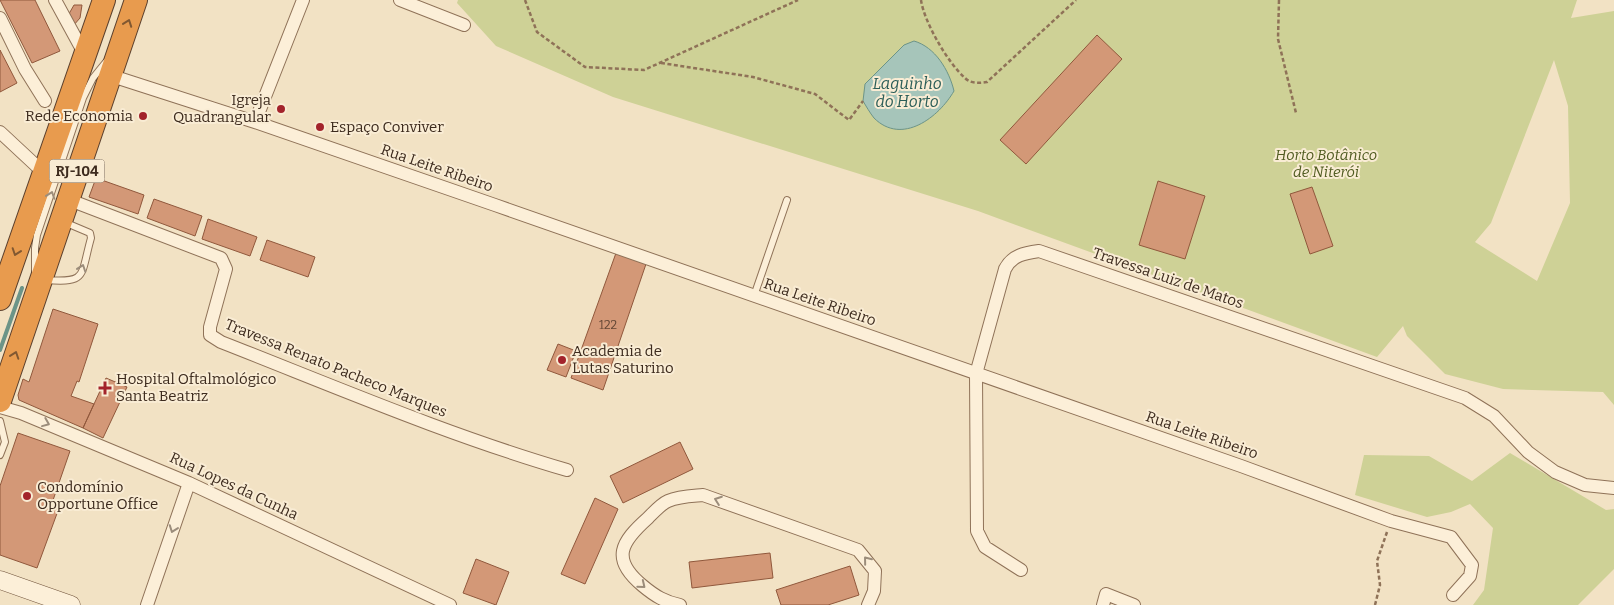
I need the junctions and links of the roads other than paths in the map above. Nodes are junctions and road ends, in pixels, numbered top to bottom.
1 (56, 0) edge
2 (104, 0) edge
3 (112, 0) edge
4 (136, 0) edge
5 (302, 0) edge
6 (400, 0) edge
7 (0, 18) edge
8 (464, 25) dead end
9 (119, 47) junction
10 (85, 55) junction
11 (109, 75) junction
12 (75, 85) junction
13 (45, 101) dead end
14 (255, 122) junction
15 (0, 132) edge
16 (44, 173) junction
17 (67, 199) junction
18 (787, 200) dead end
19 (60, 220) junction
20 (38, 288) junction
21 (754, 296) junction
22 (0, 298) edge
23 (976, 374) junction
24 (0, 401) edge
25 (0, 407) edge
26 (0, 421) edge
27 (0, 455) edge
28 (567, 470) dead end
29 (189, 483) junction
30 (1614, 488) edge
31 (1021, 570) dead end
32 (0, 580) edge
33 (1453, 596) dead end
34 (663, 603) edge
35 (71, 605) edge
36 (147, 605) edge
37 (450, 605) edge
38 (680, 605) edge
39 (868, 605) edge
40 (1103, 605) edge
41 (1134, 605) edge

1 - 10 street
2 - 10 highway, RJ-104
3 - 12 lane
9 -> 4 highway, RJ-104
5 - 14 street
6 - 8 street
7 - 13 street
9 - 11 highway, RJ-104
20 -> 9 lane
10 - 12 highway, RJ-104
11 - 14 street, Rua Leite Ribeiro
11 - 17 highway, RJ-104
12 - 16 highway, RJ-104
14 - 21 street, Rua Leite Ribeiro
15 - 16 street
16 -> 22 highway, RJ-104
17 - 19 highway, RJ-104
17 - 28 street, Travessa Renato Pacheco Marques
18 - 21 lane
19 - 20 highway, RJ-104
20 -> 19 lane
24 -> 20 highway, RJ-104
21 - 23 street, Rua Leite Ribeiro
23 - 30 street, Travessa Luiz de Matos
23 - 31 street, Travessa Luiz de Matos
23 - 33 street, Rua Leite Ribeiro
25 -> 29 street, Rua Lopes da Cunha
26 - 27 lane
29 -> 36 street
29 - 37 street, Rua Lopes da Cunha
32 - 35 street
34 - 38 street
39 -> 34 street
40 - 41 street

